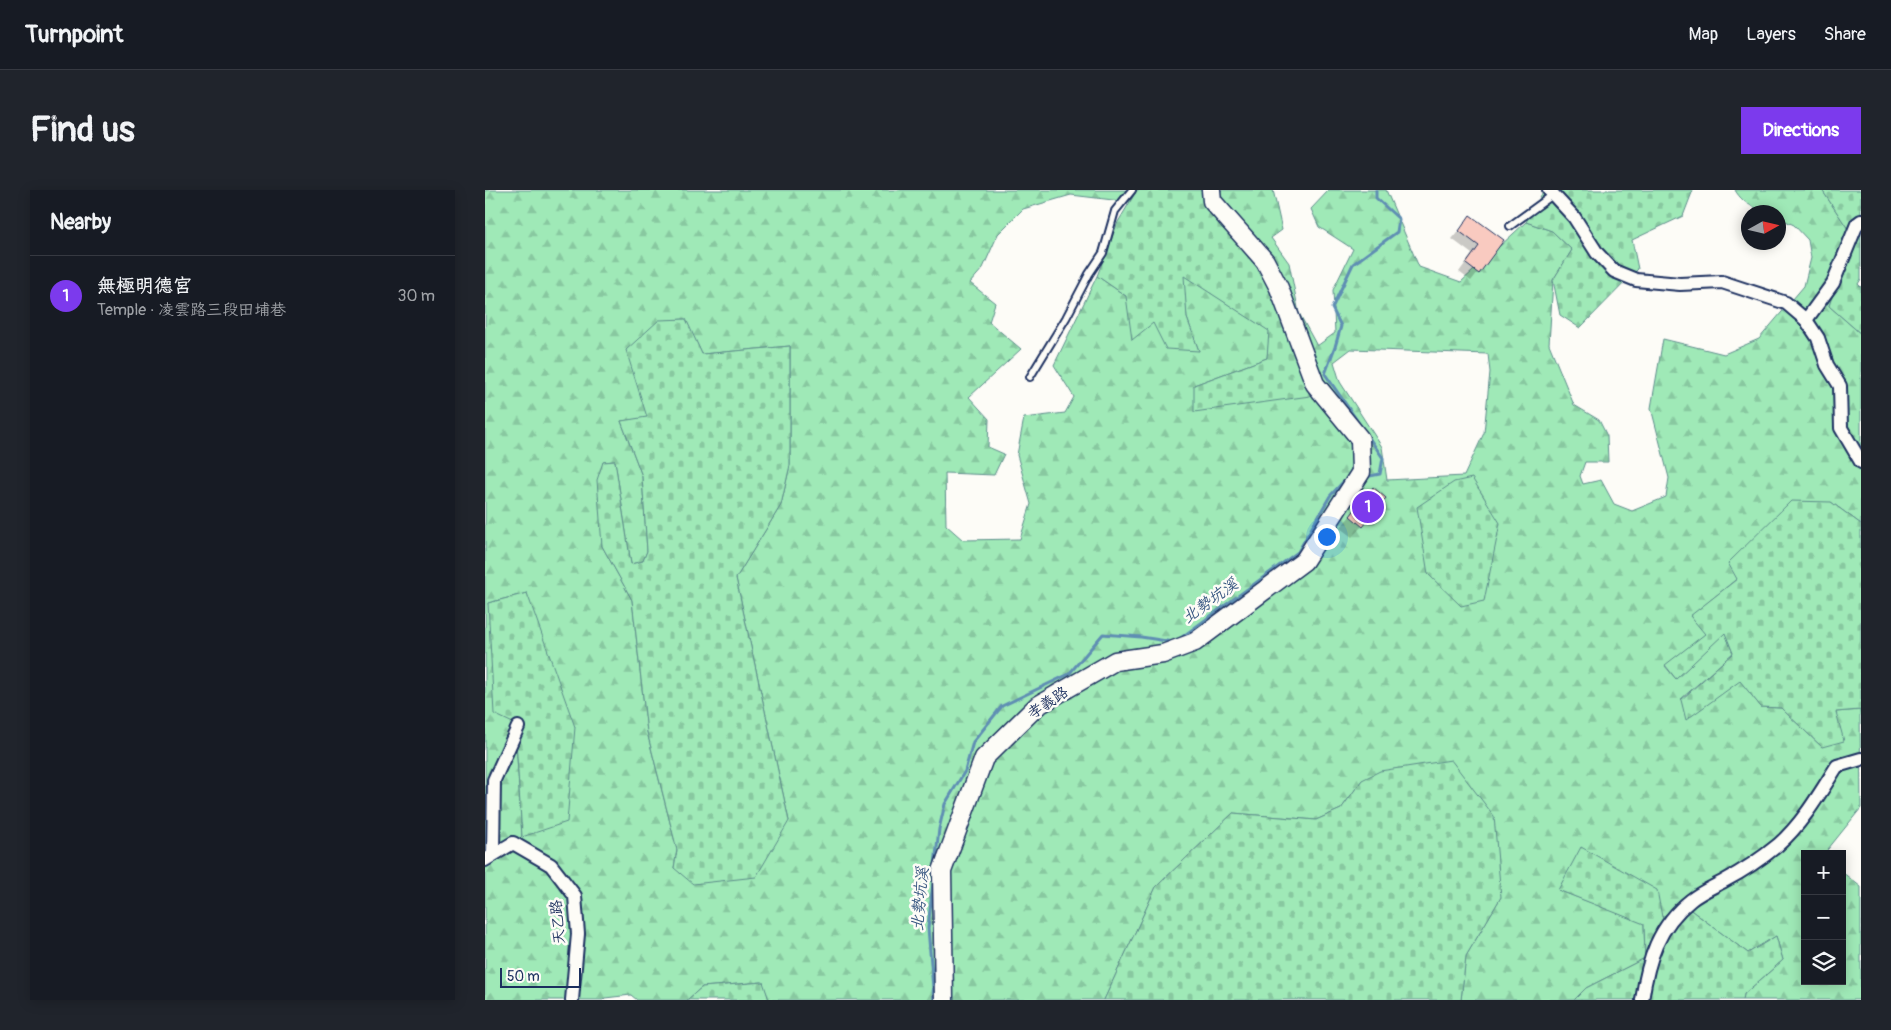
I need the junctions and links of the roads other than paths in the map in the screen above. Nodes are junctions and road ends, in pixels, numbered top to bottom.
1 (1132, 190) edge
2 (1211, 190) edge
3 (1552, 192) edge
4 (1861, 221) edge
5 (1510, 226) dead end
6 (1857, 234) edge
7 (1806, 320) junction
8 (1030, 377) dead end
9 (1861, 462) edge
10 (518, 727) dead end
11 (1861, 759) edge
12 (489, 857) edge
13 (573, 1000) edge
14 (944, 1000) edge
15 (1643, 1000) edge

1 - 8 lane
2 - 14 street, 孝義路
3 - 5 lane
3 - 7 street
4 - 6 street
6 - 7 street
7 - 9 street
10 - 12 street
11 - 15 street
12 - 13 street, 天乙路

